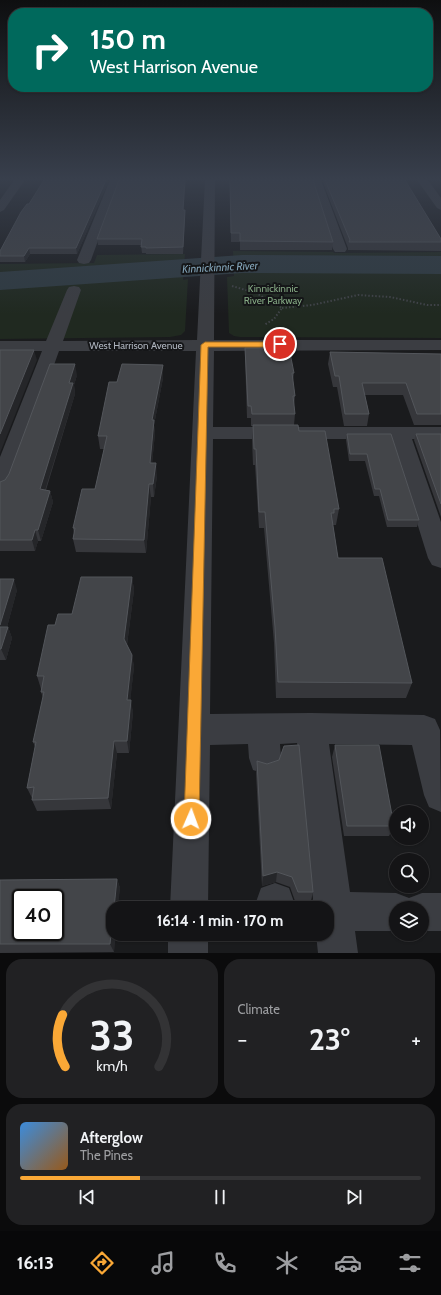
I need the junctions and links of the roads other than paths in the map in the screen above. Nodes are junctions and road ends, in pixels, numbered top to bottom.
1 (98, 224) edge
2 (208, 224) edge
3 (331, 224) edge
4 (340, 249) dead end
5 (84, 260) dead end
6 (74, 290) dead end
7 (53, 345) junction
8 (205, 345) junction
9 (441, 345) edge
10 (0, 346) edge
11 (399, 432) junction
12 (203, 433) junction
13 (441, 433) edge
14 (0, 485) edge
15 (441, 558) edge
16 (311, 728) junction
17 (194, 730) junction
18 (441, 795) edge
19 (189, 901) edge
20 (329, 901) edge
21 (334, 911) edge
22 (389, 912) edge
23 (429, 912) edge
24 (441, 912) edge
25 (334, 932) edge
26 (188, 941) edge
27 (188, 953) edge
28 (338, 953) edge

1 - 5 street
2 - 8 street
3 - 4 street
6 - 7 street
7 - 8 street, West Harrison Avenue
7 - 10 street, West Harrison Avenue
7 - 14 street
8 - 9 street, West Harrison Avenue
8 - 12 street
11 - 12 street
11 - 13 street
11 - 15 street
12 - 17 street
16 - 17 street
16 - 18 street
16 - 20 street
17 - 19 street
21 - 22 street
23 - 24 street
25 - 28 street
26 - 27 street

